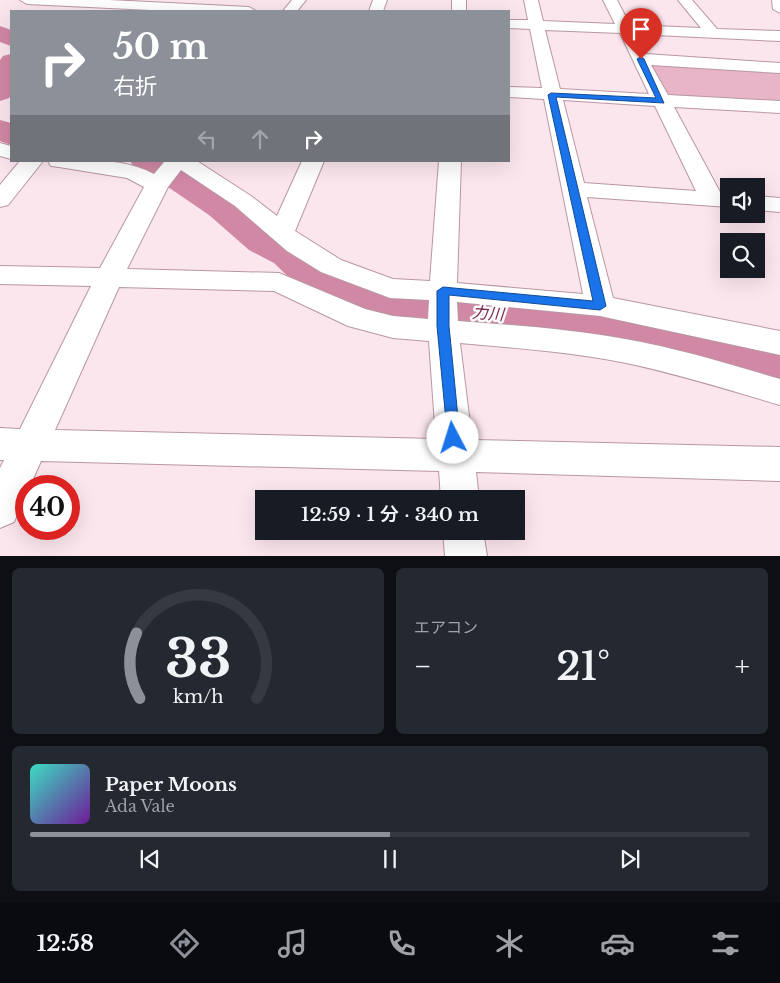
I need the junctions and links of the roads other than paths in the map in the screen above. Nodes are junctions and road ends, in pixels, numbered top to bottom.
1 (27, 0) edge
2 (299, 0) edge
3 (532, 0) edge
4 (610, 0) edge
5 (685, 0) edge
6 (779, 0) edge
7 (68, 1) edge
8 (780, 9) edge
9 (54, 10) edge
10 (231, 10) edge
11 (291, 10) edge
12 (510, 24) edge
13 (536, 25) junction
14 (624, 28) junction
15 (713, 33) junction
16 (780, 36) edge
17 (641, 59) junction
18 (780, 68) edge
19 (510, 92) edge
20 (551, 95) junction
21 (661, 101) junction
22 (780, 107) edge
23 (31, 162) edge
24 (66, 162) edge
25 (179, 162) edge
26 (313, 162) edge
27 (450, 162) edge
28 (159, 183) junction
29 (573, 190) junction
30 (0, 200) edge
31 (720, 200) edge
32 (765, 204) edge
33 (780, 206) edge
34 (282, 232) junction
35 (0, 275) edge
36 (109, 278) junction
37 (443, 291) junction
38 (600, 306) junction
39 (443, 329) junction
40 (780, 343) edge
41 (780, 392) edge
42 (16, 444) edge
43 (455, 456) junction
44 (780, 464) edge
45 (459, 490) edge
46 (0, 509) edge
47 (464, 540) edge
48 (466, 556) edge

1 - 7 street
2 - 11 street
3 - 13 street
4 - 14 street
5 - 15 street
6 - 8 street
7 - 9 street
7 - 10 street
12 - 13 street
13 - 14 street
13 - 20 street
14 - 15 street
14 - 17 street
15 - 16 street
17 - 18 street
17 - 21 street
19 - 20 street
20 - 21 street
20 - 29 street
21 - 22 street
21 - 31 street
23 - 30 street
24 - 28 street
25 - 28 street
25 - 34 street
26 - 34 street
27 - 37 street
28 - 36 street
29 - 31 street
29 - 38 street
32 - 33 street
34 - 37 street
35 - 36 street
36 - 39 street
36 - 42 street
37 - 38 street
37 - 39 street
38 - 40 street
39 - 41 street
39 - 43 street
42 - 43 street
42 - 46 street
43 - 44 street
43 - 45 street
47 - 48 street

